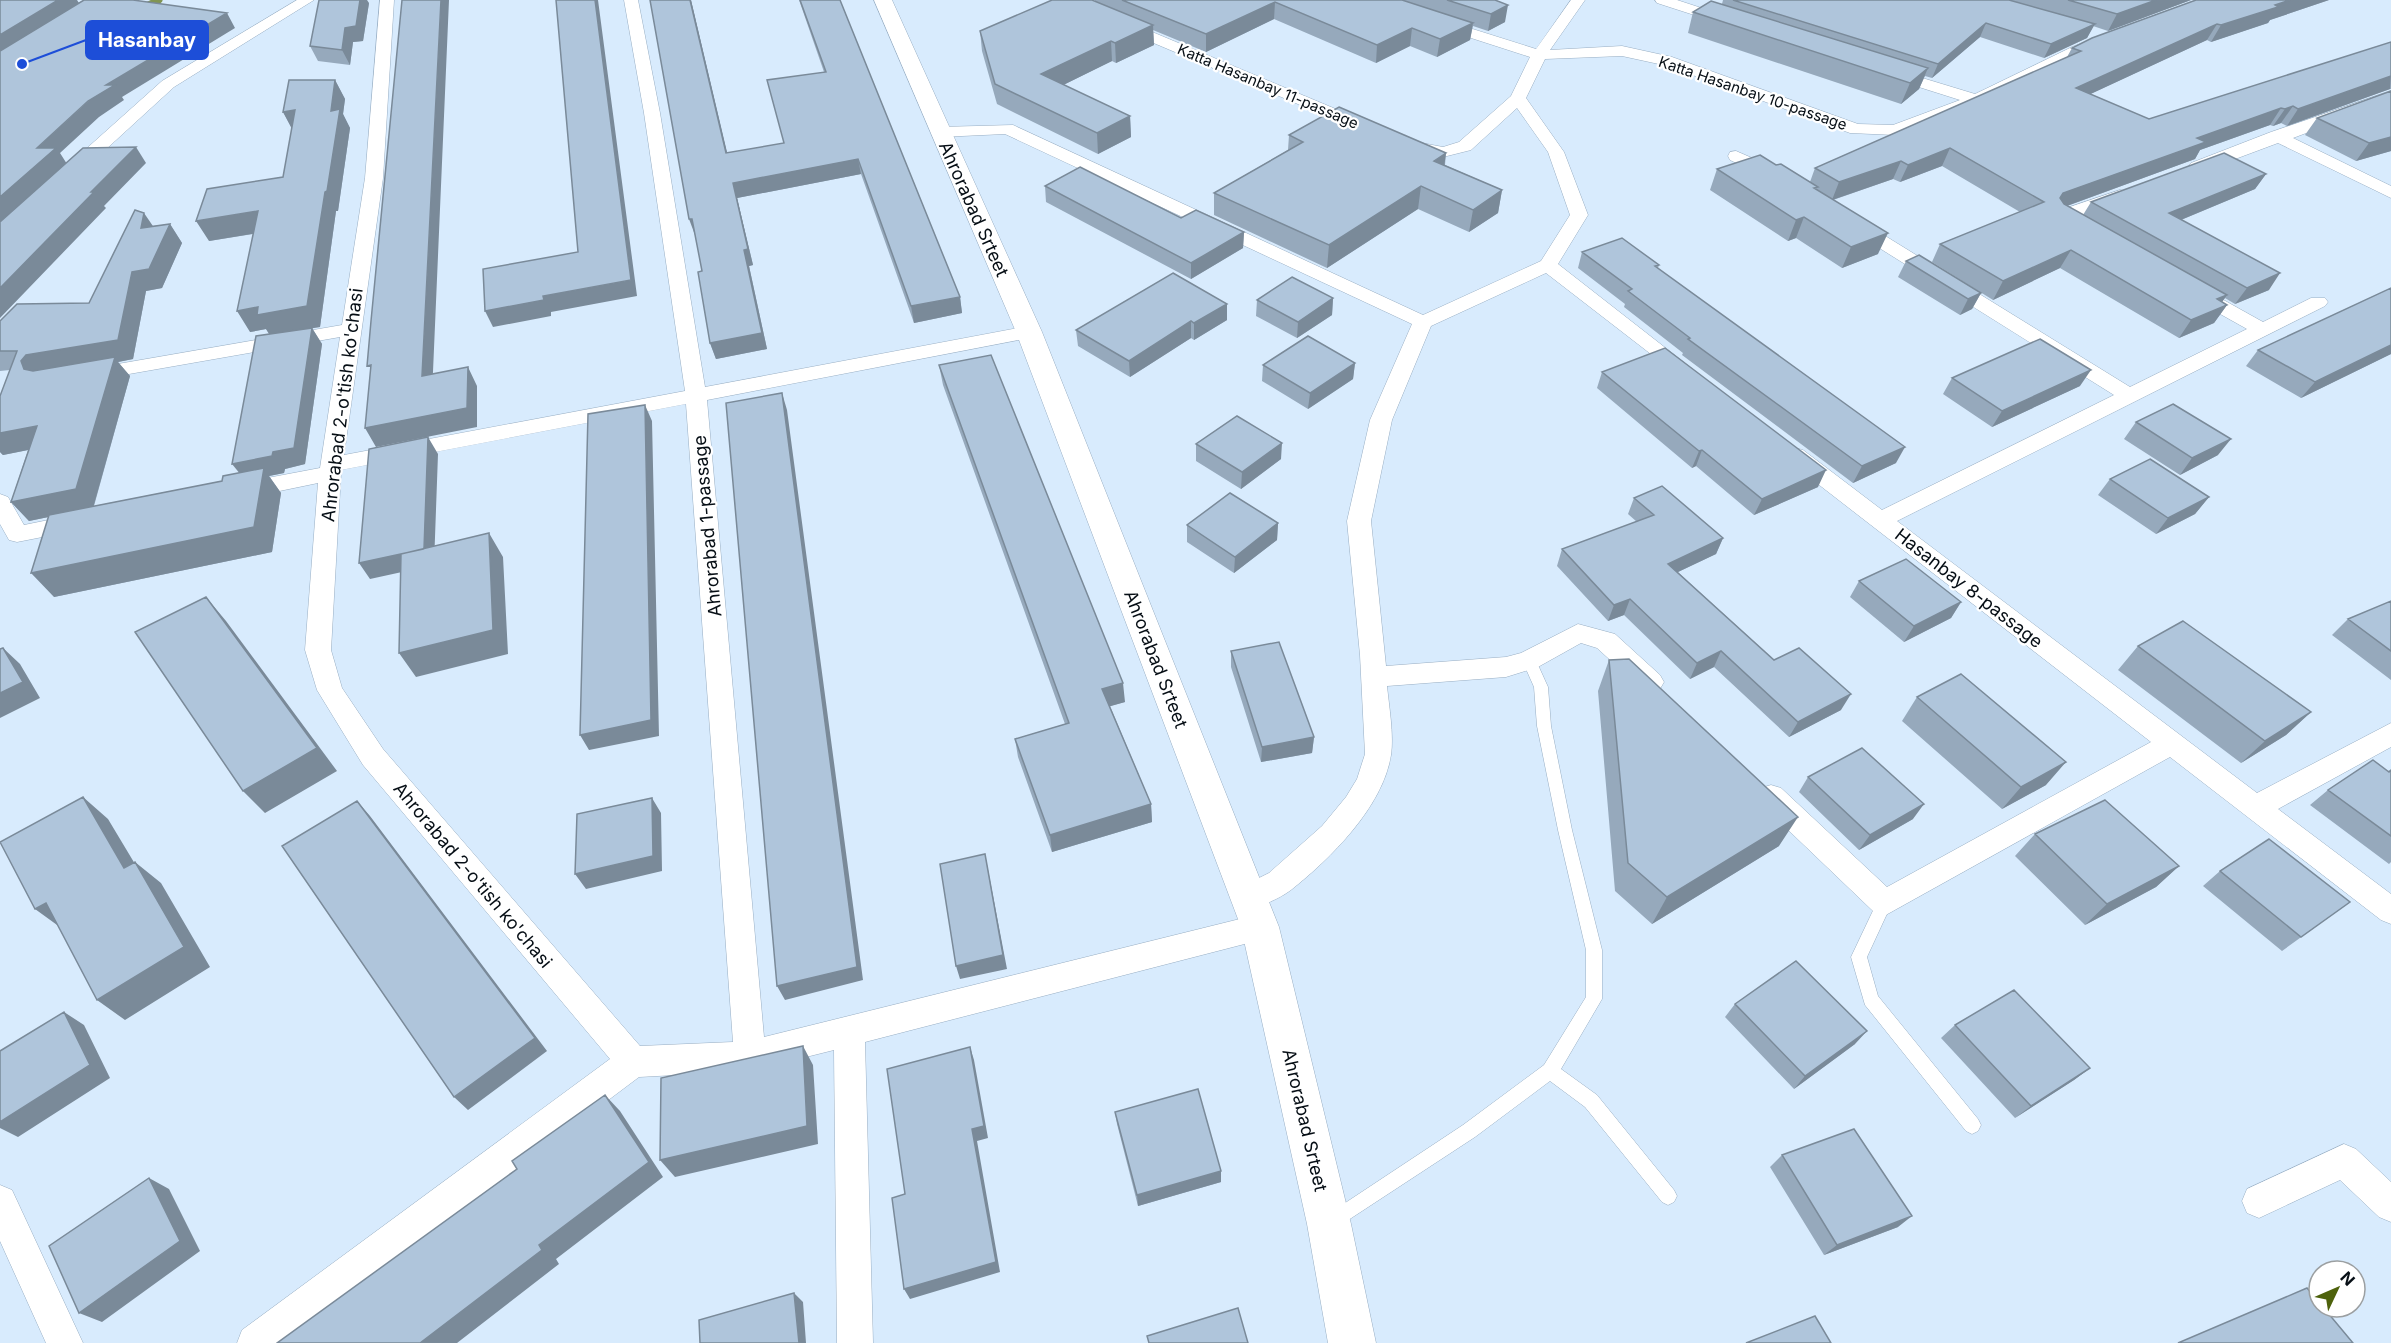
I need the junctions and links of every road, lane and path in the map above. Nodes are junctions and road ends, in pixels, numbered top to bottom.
1 (307, 0) edge
2 (387, 0) edge
3 (631, 0) edge
4 (883, 0) edge
5 (1064, 0) edge
6 (1578, 0) edge
7 (1662, 0) edge
8 (1425, 18) edge
9 (1741, 25) edge
10 (2088, 31) edge
11 (1539, 56) junction
12 (1875, 68) edge
13 (2391, 96) edge
14 (1518, 98) junction
15 (1976, 100) junction
16 (1375, 131) edge
17 (940, 132) junction
18 (2277, 136) junction
19 (1397, 140) edge
20 (1736, 156) dead end
21 (2182, 172) edge
22 (62, 180) edge
23 (1791, 185) edge
24 (2138, 188) edge
25 (2391, 193) edge
26 (1841, 216) edge
27 (2092, 233) edge
28 (1548, 265) junction
29 (2182, 284) edge
30 (2318, 303) dead end
31 (1423, 322) junction
32 (352, 329) junction
33 (2263, 330) junction
34 (1029, 332) junction
35 (73, 378) edge
36 (1699, 381) edge
37 (696, 394) junction
38 (2130, 396) junction
39 (1775, 440) edge
40 (330, 469) junction
41 (225, 494) edge
42 (0, 502) edge
43 (98, 518) edge
44 (1880, 520) junction
45 (1529, 660) junction
46 (1374, 676) junction
47 (1667, 698) edge
48 (2391, 734) edge
49 (2171, 744) junction
50 (1754, 780) edge
51 (2254, 808) junction
52 (1884, 903) junction
53 (2391, 911) edge
54 (1254, 912) junction
55 (849, 1030) junction
56 (750, 1056) junction
57 (633, 1062) junction
58 (1550, 1071) junction
59 (1972, 1125) dead end
60 (1668, 1196) dead end
61 (2259, 1201) dead end
62 (0, 1202) edge
63 (2391, 1205) edge
64 (1329, 1224) junction
65 (65, 1343) edge
66 (255, 1343) edge
67 (855, 1343) edge
68 (1352, 1343) edge

1 - 22 street
2 - 32 street, Ahrorabad 2-o'tish ko'chasi
3 - 37 street, Ahrorabad 1-passage
4 - 17 street, Ahrorabad Srteet
5 - 16 street, Katta Hasanbay 11-passage
6 - 11 street
7 - 9 street
8 - 11 street, Katta Hasanbay 10-passage
10 - 15 street
11 - 14 street
11 - 15 street, Katta Hasanbay 10-passage
12 - 15 street
13 - 18 street
14 - 19 street
14 - 28 street
17 - 31 street
17 - 34 street, Ahrorabad Srteet
18 - 21 street
18 - 25 street
20 - 23 street
24 - 27 street
26 - 38 street
28 - 31 street
28 - 36 street
29 - 33 street
30 - 33 street
31 - 46 street
32 - 35 street
32 - 40 street, Ahrorabad 2-o'tish ko'chasi
33 - 38 street
34 - 37 street
34 - 54 street, Ahrorabad Srteet
37 - 40 street
37 - 56 street, Ahrorabad 1-passage
38 - 44 street
39 - 44 street, Hasanbay 8-passage
40 - 41 street
40 - 57 street, Ahrorabad 2-o'tish ko'chasi
42 - 43 street
44 - 49 street, Hasanbay 8-passage
45 - 46 street
45 - 47 street
45 - 58 lane
46 - 54 street
48 - 51 street
49 - 51 street, Hasanbay 8-passage
49 - 52 street
50 - 52 street
51 - 53 street, Hasanbay 8-passage
52 - 59 lane
54 - 55 street
54 - 64 street, Ahrorabad Srteet
55 - 56 street
55 - 67 street
56 - 57 street
57 - 66 street
58 - 60 lane
58 - 64 lane
61 - 63 street
62 - 65 street
64 - 68 street, Ahrorabad Srteet

